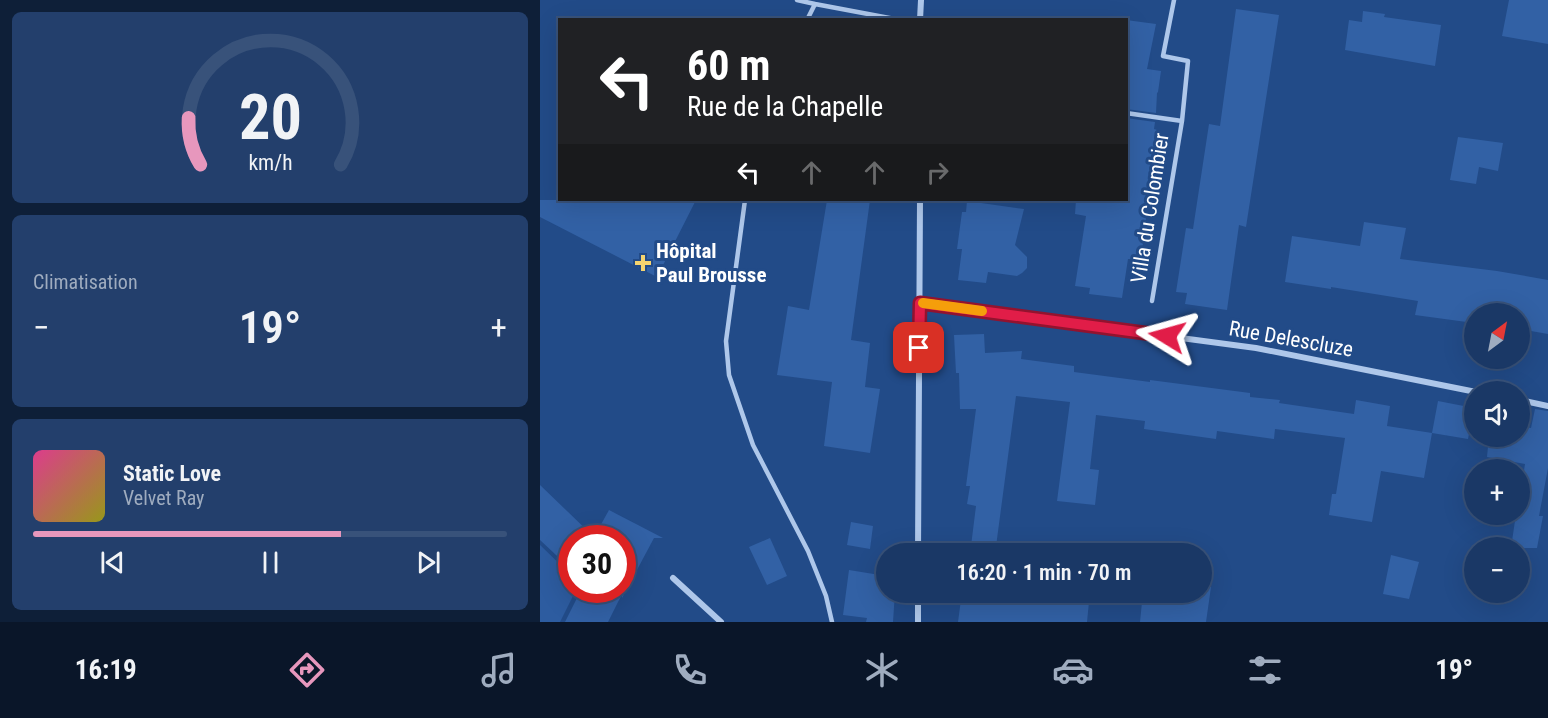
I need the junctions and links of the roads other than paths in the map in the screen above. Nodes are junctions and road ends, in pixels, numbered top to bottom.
1 (797, 0) edge
2 (921, 0) edge
3 (1174, 0) edge
4 (815, 4) junction
5 (808, 18) edge
6 (889, 18) edge
7 (920, 18) edge
8 (1128, 112) edge
9 (1182, 120) junction
10 (745, 201) edge
11 (920, 201) edge
12 (1152, 302) dead end
13 (920, 303) junction
14 (1464, 390) edge
15 (1530, 402) edge
16 (1548, 406) edge
17 (918, 543) edge
18 (673, 578) dead end
19 (918, 603) edge
20 (721, 622) edge
21 (832, 622) edge
22 (918, 622) edge

1 - 4 lane
2 - 7 street
3 - 9 lane, Villa du Colombier
4 - 5 lane
4 - 6 lane
8 - 9 lane, Villa du Colombier
9 - 12 lane, Villa du Colombier
10 - 21 lane
11 - 13 street
13 - 14 street, Rue Delescluze
13 - 17 street
15 - 16 street
18 - 20 street
19 - 22 street

